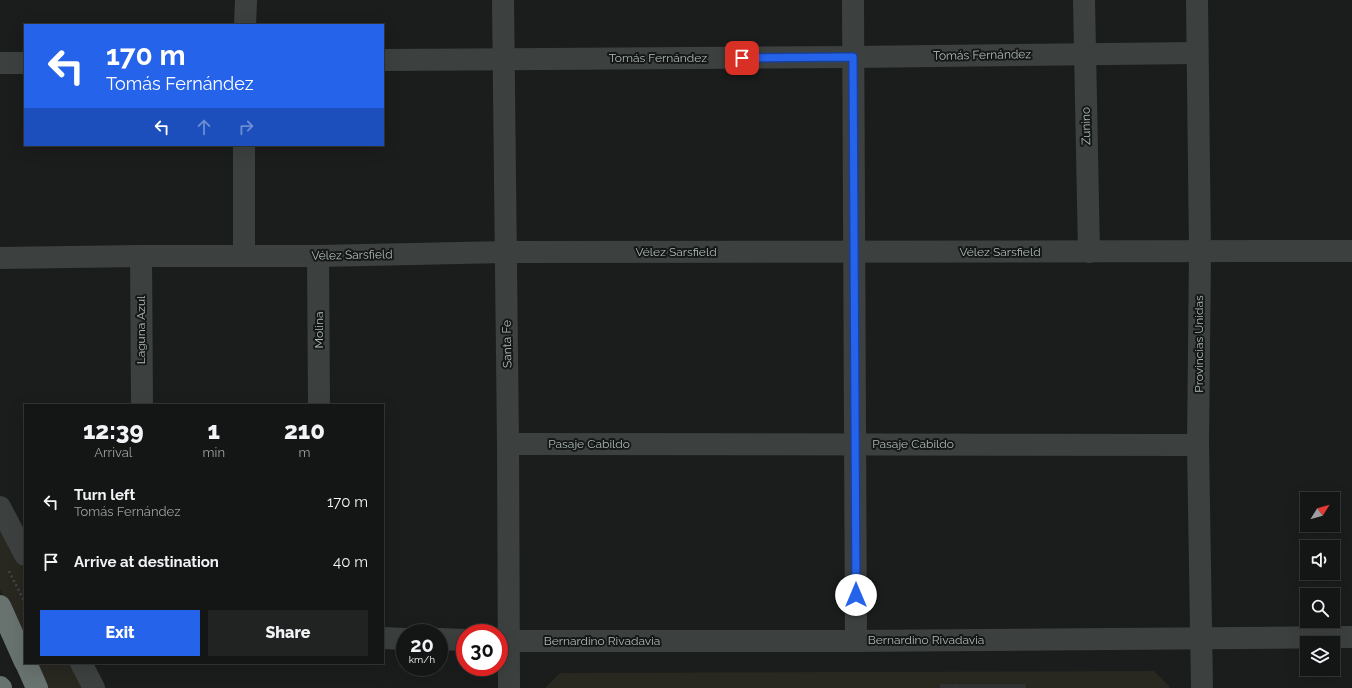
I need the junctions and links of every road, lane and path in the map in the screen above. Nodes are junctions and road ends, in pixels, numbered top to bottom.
1 (246, 0) edge
2 (502, 0) edge
3 (853, 0) edge
4 (1084, 0) edge
5 (1197, 0) edge
6 (245, 24) edge
7 (1197, 53) junction
8 (1085, 54) junction
9 (853, 57) junction
10 (503, 59) junction
11 (384, 60) edge
12 (0, 63) edge
13 (24, 63) edge
14 (244, 146) edge
15 (1352, 251) edge
16 (506, 252) junction
17 (855, 252) junction
18 (1089, 252) junction
19 (1200, 252) junction
20 (141, 256) junction
21 (244, 256) junction
22 (318, 256) junction
23 (0, 258) edge
24 (142, 404) edge
25 (319, 404) edge
26 (508, 444) junction
27 (855, 444) junction
28 (1198, 445) junction
29 (0, 507) edge
30 (24, 553) edge
31 (6, 565) dead end
32 (24, 601) edge
33 (0, 606) edge
34 (504, 624) edge
35 (1352, 637) edge
36 (384, 638) edge
37 (396, 639) edge
38 (1201, 639) junction
39 (508, 641) edge
40 (856, 641) junction
41 (24, 660) edge
42 (26, 664) edge
43 (82, 664) edge
44 (508, 676) edge
45 (37, 688) edge
46 (94, 688) edge
47 (509, 688) edge
48 (1202, 688) edge

1 - 6 street
2 - 10 street, Santa Fe
3 - 9 street
4 - 8 street, Zunino
5 - 7 street, Provincias Unidas
7 - 8 street, Tomás Fernández
7 - 19 street, Provincias Unidas
8 - 9 street, Tomás Fernández
8 - 18 street, Zunino
9 - 10 street, Tomás Fernández
9 - 17 street
10 - 11 street, Tomás Fernández
10 - 16 street, Santa Fe
12 - 13 street
14 - 21 street
15 - 19 street, Vélez Sarsfield
16 - 17 street, Vélez Sarsfield
16 - 22 street, Vélez Sarsfield
16 - 26 street, Santa Fe
17 - 18 street, Vélez Sarsfield
17 - 27 street
18 - 19 street, Vélez Sarsfield
19 - 28 street, Provincias Unidas
20 - 21 street, Vélez Sarsfield
20 - 23 street, Vélez Sarsfield
20 - 24 street, Laguna Azul
21 - 22 street, Vélez Sarsfield
22 - 25 street, Molina
26 - 27 street, Pasaje Cabildo
26 - 34 street, Santa Fe
27 - 28 street, Pasaje Cabildo
27 - 40 street
28 - 38 street, Provincias Unidas
29 - 30 street
31 - 32 path
33 - 41 highway
35 - 38 street, Bernardino Rivadavia
36 - 37 street
38 - 40 street, Bernardino Rivadavia
38 - 48 street, Provincias Unidas
39 - 40 street, Bernardino Rivadavia
42 - 45 highway
43 - 46 street
44 - 47 street, Santa Fe

